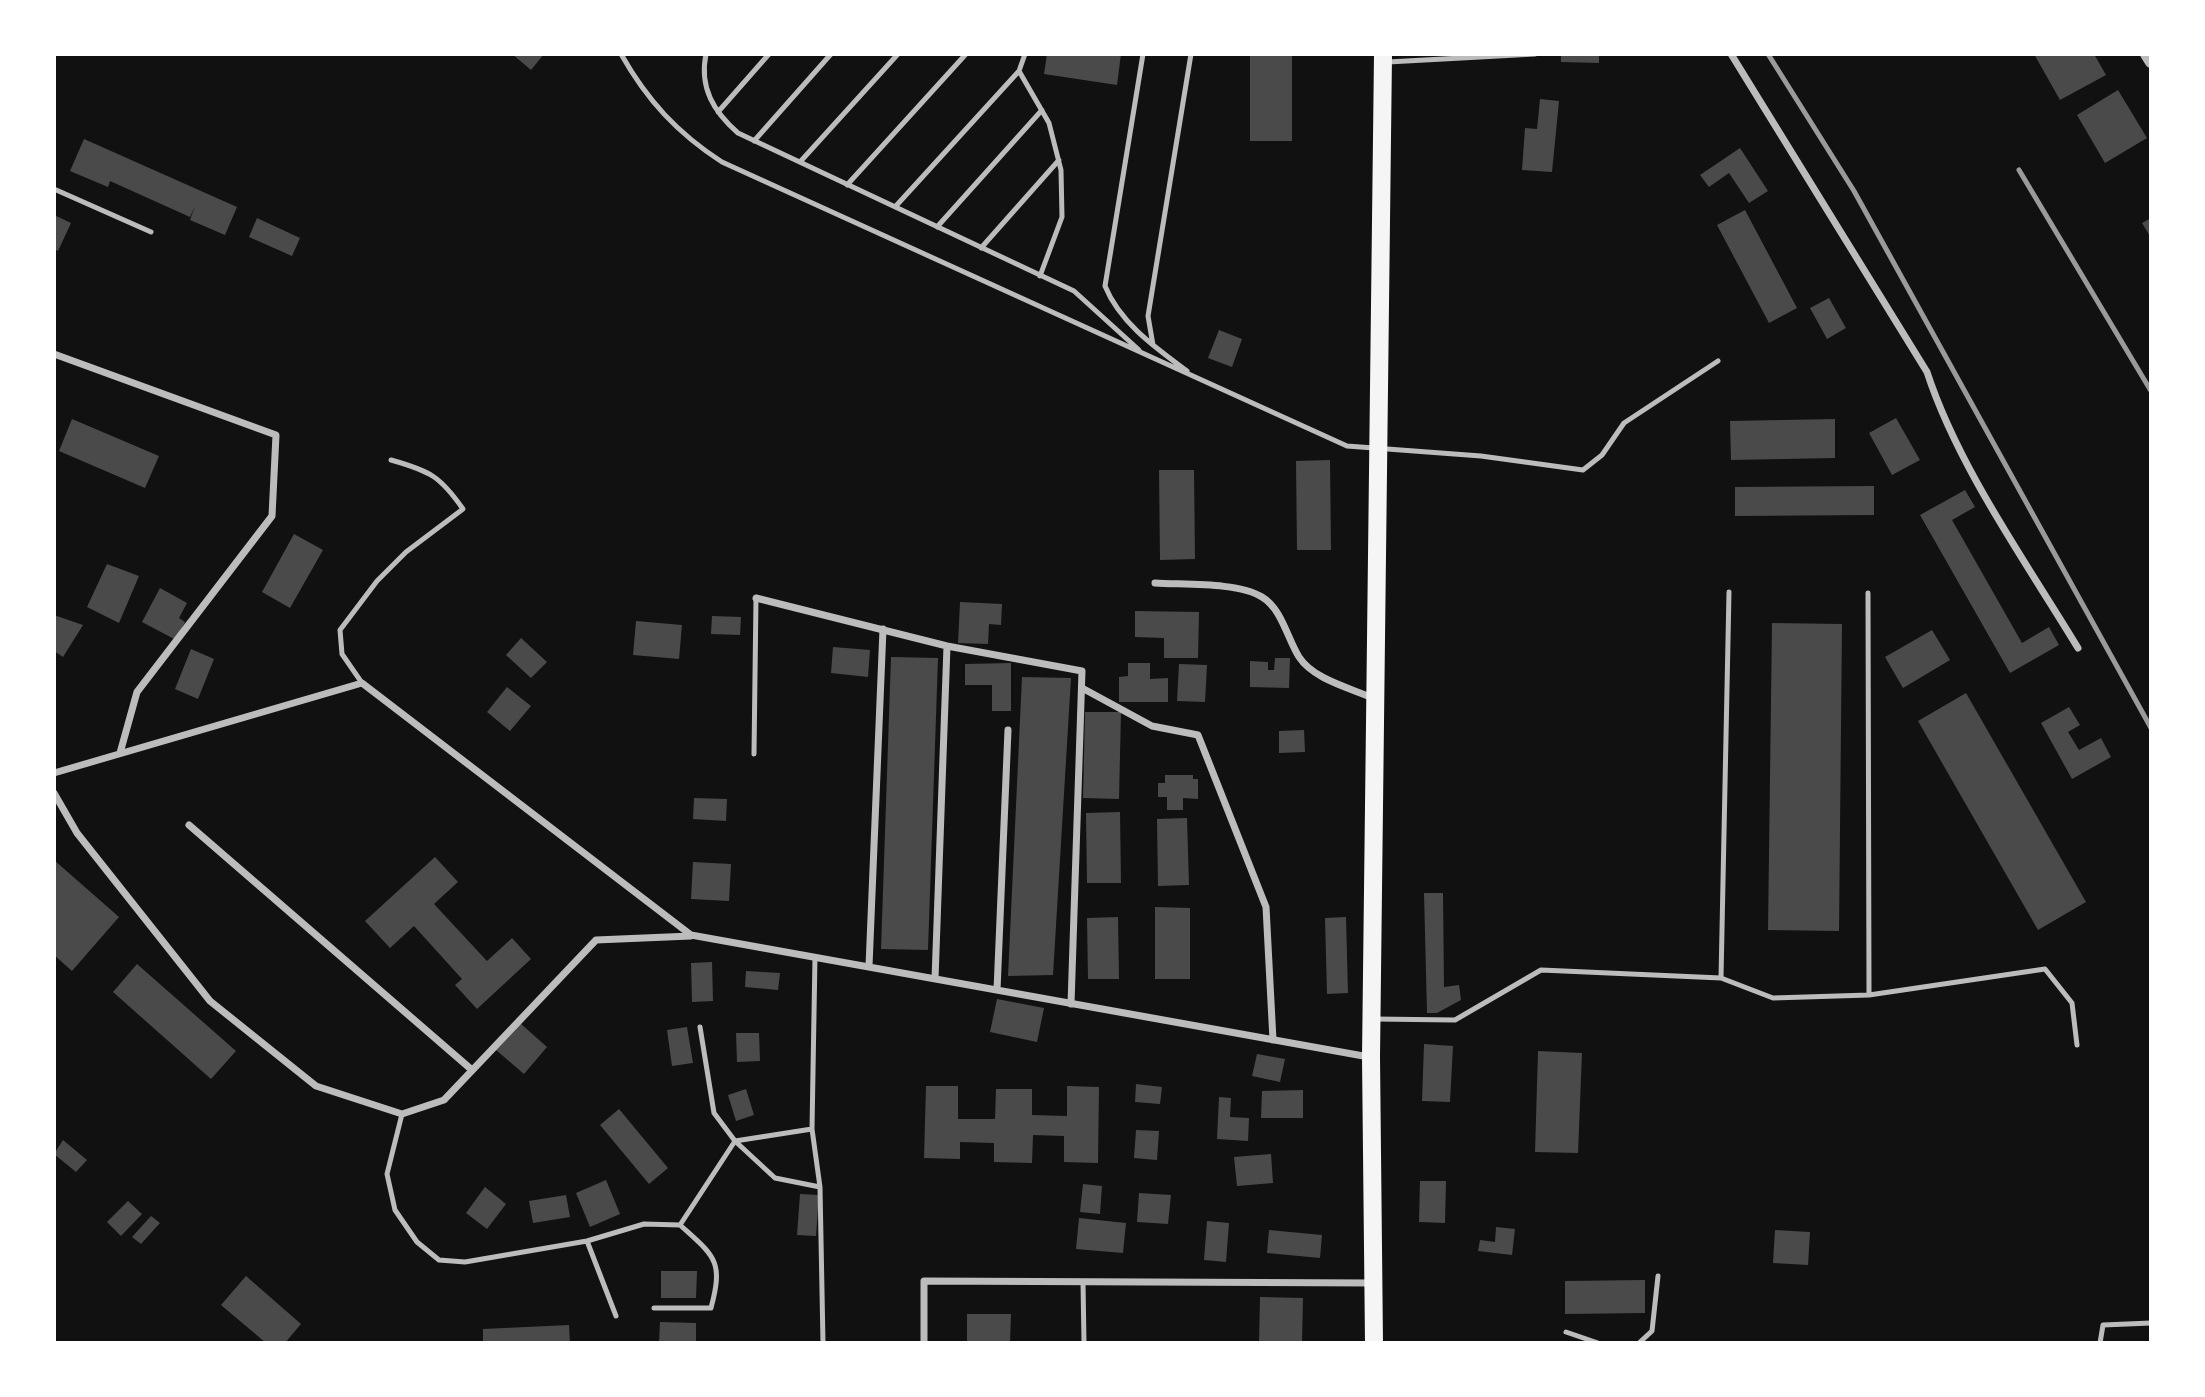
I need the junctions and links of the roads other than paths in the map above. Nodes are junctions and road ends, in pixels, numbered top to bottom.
1 (621, 54) edge
2 (706, 54) edge
3 (768, 54) edge
4 (831, 54) edge
5 (898, 54) edge
6 (967, 54) edge
7 (1026, 54) edge
8 (1143, 54) edge
9 (1191, 54) edge
10 (1535, 54) edge
11 (1731, 54) edge
12 (2146, 54) edge
13 (1383, 58) edge
14 (2151, 62) edge
15 (1019, 71) junction
16 (1042, 110) junction
17 (718, 112) junction
18 (754, 141) junction
19 (1059, 160) junction
20 (800, 162) junction
21 (847, 185) junction
22 (54, 189) edge
23 (895, 207) junction
24 (937, 227) junction
25 (151, 232) dead end
26 (981, 248) junction
27 (1041, 276) junction
28 (1154, 346) junction
29 (54, 354) edge
30 (1143, 354) junction
31 (1718, 361) dead end
32 (1198, 379) junction
33 (1378, 448) junction
34 (391, 460) dead end
35 (1155, 583) dead end
36 (1729, 592) dead end
37 (1868, 593) dead end
38 (756, 598) joint
39 (883, 629) junction
40 (947, 646) junction
41 (2078, 648) dead end
42 (362, 683) junction
43 (1082, 688) junction
44 (1375, 699) junction
45 (1008, 730) dead end
46 (120, 753) junction
47 (754, 754) dead end
48 (54, 773) edge
49 (54, 793) edge
50 (189, 825) dead end
51 (691, 936) junction
52 (815, 957) junction
53 (869, 966) junction
54 (1721, 978) junction
55 (935, 979) junction
56 (998, 990) junction
57 (1868, 995) junction
58 (1071, 1004) junction
59 (1371, 1019) junction
60 (700, 1027) dead end
61 (1273, 1040) junction
62 (2077, 1045) dead end
63 (1371, 1057) junction
64 (472, 1070) junction
65 (402, 1114) junction
66 (812, 1129) junction
67 (736, 1141) junction
68 (820, 1187) junction
69 (680, 1225) junction
70 (587, 1241) junction
71 (1658, 1276) dead end
72 (1083, 1282) junction
73 (1374, 1283) junction
74 (654, 1308) dead end
75 (616, 1315) dead end
76 (2151, 1323) edge
77 (1566, 1332) dead end
78 (823, 1343) edge
79 (924, 1343) edge
80 (1084, 1343) edge
81 (1374, 1343) edge
82 (1598, 1343) edge
83 (1639, 1343) edge
84 (2100, 1343) edge

1 - 30 lane
2 - 17 lane
3 - 17 lane
4 - 18 lane
5 - 20 lane
6 - 21 lane
7 - 15 lane
8 - 28 lane
9 - 28 lane
10 - 13 lane
11 - 41 street
12 - 14 street
13 - 33 highway
15 - 16 lane
15 - 23 lane
16 - 19 lane
16 - 24 lane
17 - 18 lane
18 - 20 lane
19 - 26 lane
19 - 27 lane
20 - 21 lane
21 - 23 lane
22 - 25 lane
23 - 24 lane
24 - 26 lane
26 - 27 lane
27 - 30 lane
28 - 32 lane
29 - 46 street
30 - 32 lane
31 - 33 lane
32 - 33 lane
33 - 44 highway
34 - 42 lane
35 - 44 street
36 - 54 lane
37 - 57 lane
38 - 39 street
38 - 47 lane
39 - 40 street
39 - 53 street
40 - 43 street
40 - 55 street
42 - 46 street
42 - 51 street
43 - 58 street
43 - 61 street
44 - 59 highway
45 - 56 street
46 - 48 street
49 - 65 street
50 - 64 street
51 - 52 street
51 - 64 street
52 - 53 street
52 - 66 lane
53 - 55 street
54 - 57 lane
54 - 59 lane
55 - 56 street
56 - 58 street
57 - 62 lane
58 - 61 street
59 - 63 highway
60 - 67 lane
61 - 63 street
63 - 73 highway
64 - 65 street
65 - 70 lane
66 - 67 lane
66 - 68 lane
67 - 68 lane
67 - 69 lane
68 - 78 lane
69 - 70 lane
69 - 74 lane
70 - 75 lane
71 - 83 lane
72 - 73 street
72 - 79 street
72 - 80 lane
73 - 81 highway
76 - 84 lane
77 - 82 lane

